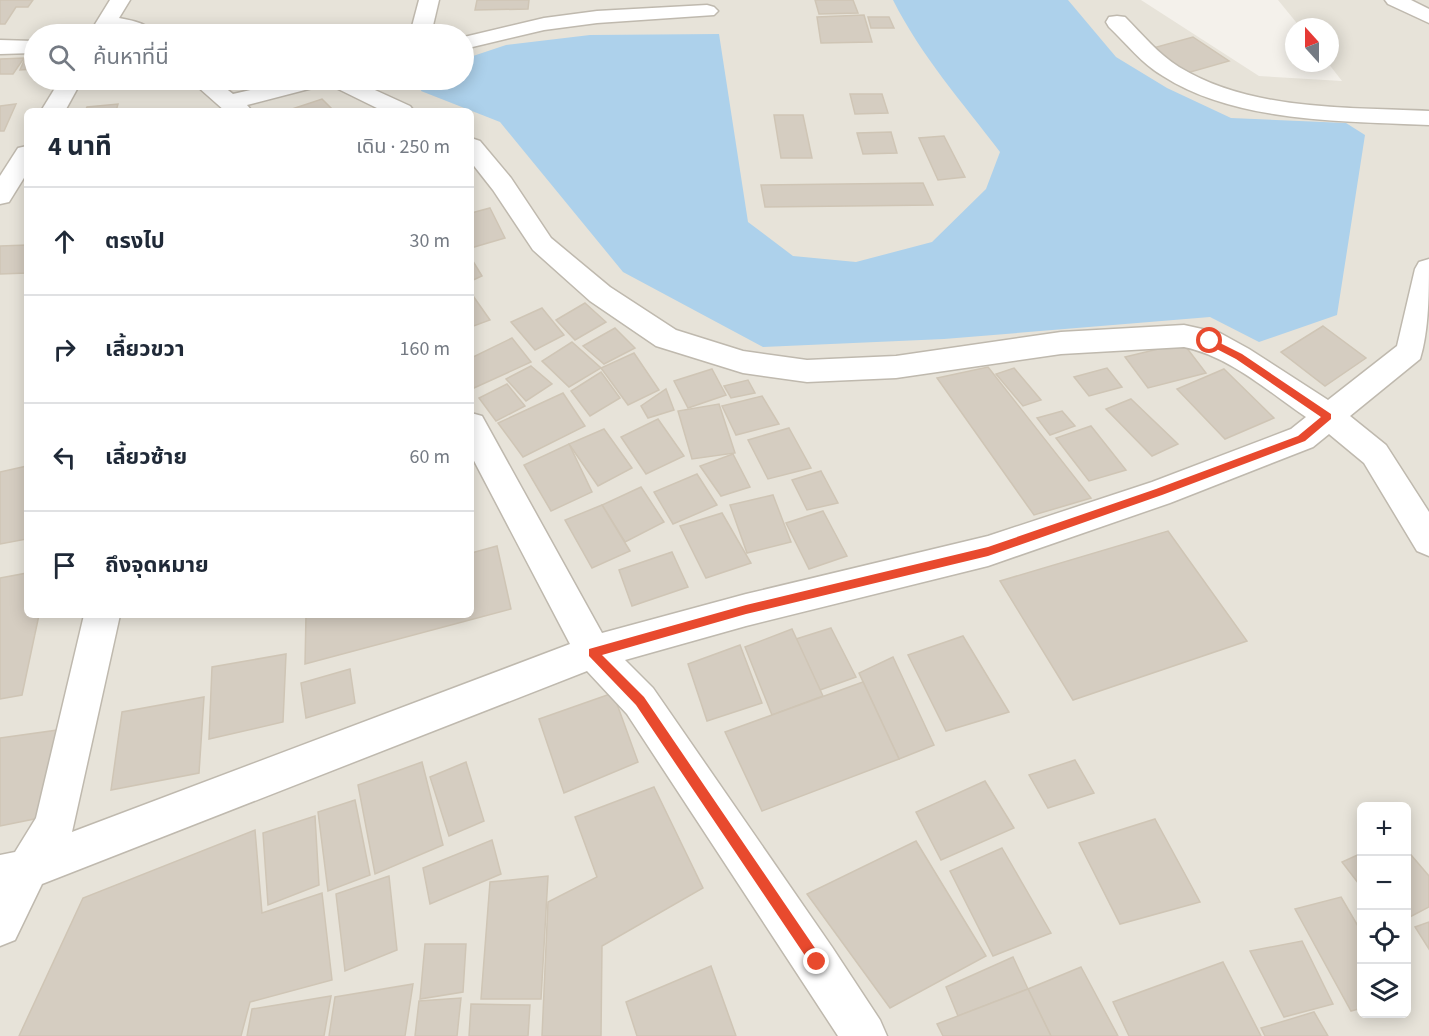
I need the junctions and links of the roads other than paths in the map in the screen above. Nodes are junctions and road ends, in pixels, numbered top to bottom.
1 (120, 0) edge
2 (429, 0) edge
3 (1395, 0) edge
4 (707, 10) dead end
5 (1429, 17) edge
6 (1117, 22) dead end
7 (105, 24) edge
8 (423, 24) edge
9 (474, 41) edge
10 (0, 47) edge
11 (24, 47) edge
12 (65, 90) edge
13 (214, 90) edge
14 (287, 90) edge
15 (357, 90) edge
16 (235, 106) edge
17 (55, 108) edge
18 (396, 108) edge
19 (1429, 118) edge
20 (474, 150) edge
21 (24, 155) edge
22 (0, 158) edge
23 (24, 160) edge
24 (0, 196) edge
25 (1429, 269) edge
26 (1421, 338) edge
27 (1328, 416) junction
28 (474, 431) edge
29 (1429, 541) edge
30 (101, 618) edge
31 (593, 652) junction
32 (14, 872) edge
33 (0, 925) edge
34 (864, 1036) edge

1 - 7 street
2 - 8 street
3 - 5 street
4 - 9 street
6 - 19 street
10 - 11 street
12 - 17 street
13 - 16 street
14 - 16 street
15 - 18 street
20 - 27 street
21 - 22 street
23 - 24 street
25 - 26 street
26 - 27 street
27 - 29 street
27 - 31 street
28 - 31 street
30 - 32 street
31 - 32 street
31 - 34 street
32 - 33 street

